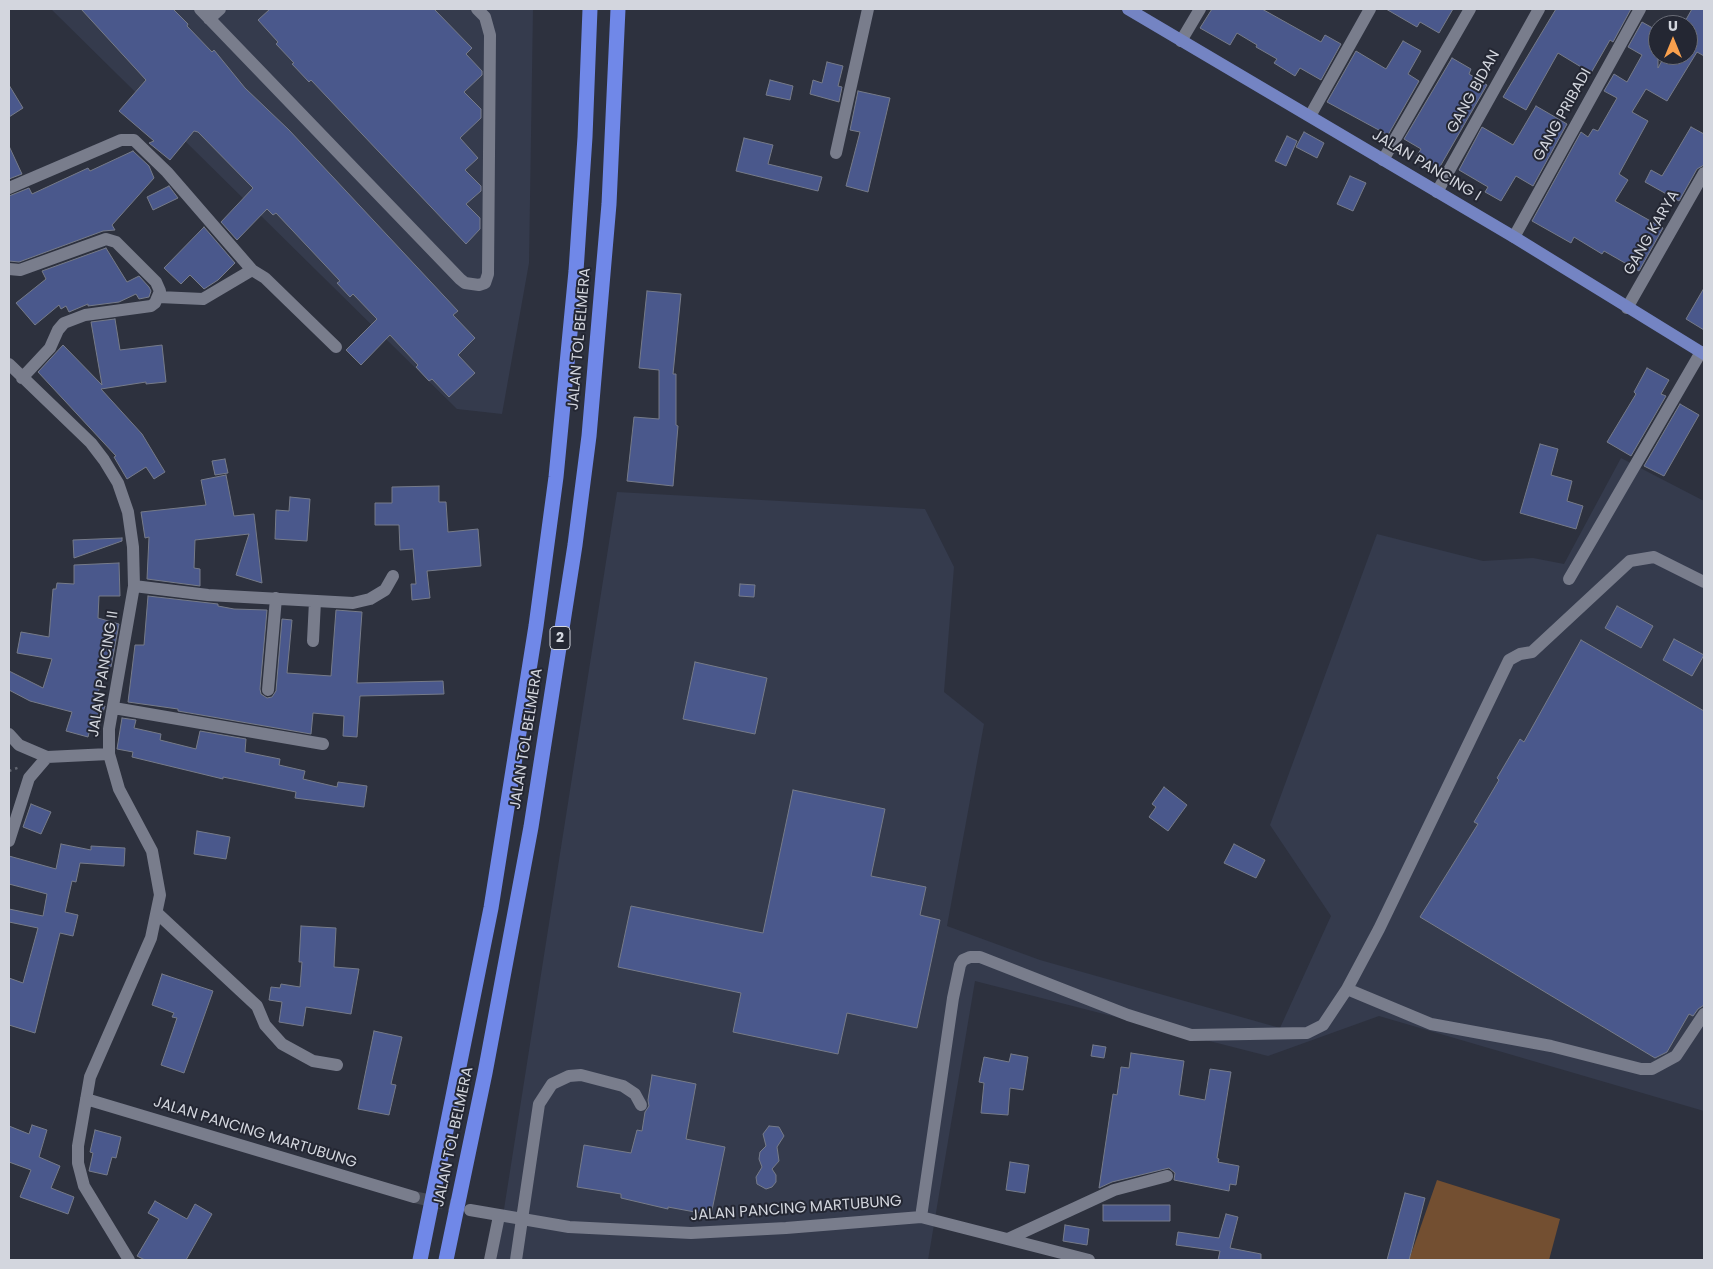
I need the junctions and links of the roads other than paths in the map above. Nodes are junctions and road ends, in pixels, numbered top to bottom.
1 (200, 9) edge
2 (220, 9) edge
3 (477, 9) edge
4 (590, 9) edge
5 (618, 9) edge
6 (868, 9) edge
7 (1128, 9) edge
8 (1200, 9) edge
9 (1370, 9) edge
10 (1470, 9) edge
11 (1539, 9) edge
12 (1640, 9) edge
13 (209, 19) junction
14 (1181, 40) junction
15 (1310, 116) junction
16 (836, 153) dead end
17 (1383, 160) junction
18 (1704, 173) edge
19 (9, 188) edge
20 (1437, 192) junction
21 (1514, 237) junction
22 (9, 270) edge
23 (252, 270) junction
24 (159, 296) junction
25 (1627, 308) junction
26 (336, 347) dead end
27 (1703, 353) edge
28 (9, 364) edge
29 (22, 378) junction
30 (393, 576) dead end
31 (1570, 579) dead end
32 (1704, 582) edge
33 (134, 586) junction
34 (276, 598) junction
35 (315, 601) junction
36 (313, 641) dead end
37 (268, 690) dead end
38 (114, 708) junction
39 (9, 734) edge
40 (323, 744) dead end
41 (109, 754) junction
42 (47, 757) junction
43 (9, 841) edge
44 (157, 913) junction
45 (1347, 989) junction
46 (1704, 1014) edge
47 (337, 1065) dead end
48 (86, 1099) junction
49 (641, 1105) dead end
50 (1167, 1176) dead end
51 (414, 1198) tunnel mouth
52 (470, 1210) tunnel mouth
53 (499, 1216) junction
54 (921, 1217) junction
55 (523, 1220) junction
56 (1008, 1239) junction
57 (129, 1260) edge
58 (420, 1260) edge
59 (446, 1260) edge
60 (490, 1260) edge
61 (516, 1260) edge
62 (1089, 1260) edge

1 - 13 street
2 - 13 street
3 - 13 street
4 - 58 highway, JALAN TOL BELMERA / 2
5 - 59 highway, JALAN TOL BELMERA / 2
6 - 16 street
7 - 14 main road, JALAN PANCING I
8 - 14 street
9 - 15 street
10 - 17 street
11 - 20 street, GANG BIDAN
12 - 21 street, GANG PRIBADI
14 - 15 main road, JALAN PANCING I
15 - 17 main road, JALAN PANCING I
17 - 20 main road, JALAN PANCING I
18 - 25 street, GANG KARYA
19 - 23 street
20 - 21 main road, JALAN PANCING I
21 - 25 main road, JALAN PANCING I
22 - 24 street
23 - 24 street
23 - 26 street
24 - 29 street
25 - 27 main road, JALAN PANCING I
27 - 31 street
28 - 29 street, JALAN PANCING II
29 - 33 street, JALAN PANCING II
30 - 35 street
32 - 45 street
33 - 34 street
33 - 38 street, JALAN PANCING II
34 - 35 street
34 - 37 street
35 - 36 street
38 - 40 street
38 - 41 street, JALAN PANCING II
39 - 42 street
41 - 42 street
41 - 44 street, JALAN PANCING II
42 - 43 street
44 - 47 street
44 - 48 street, JALAN PANCING II
45 - 46 street
45 - 54 street
48 - 51 street, JALAN PANCING MARTUBUNG
48 - 57 street, JALAN PANCING II
49 - 55 street
50 - 56 street
52 - 53 street, JALAN PANCING MARTUBUNG
53 - 55 street, JALAN PANCING MARTUBUNG
53 - 60 street
54 - 55 street, JALAN PANCING MARTUBUNG
54 - 56 street, JALAN PANCING MARTUBUNG
55 - 61 street
56 - 62 street, JALAN PANCING MARTUBUNG

